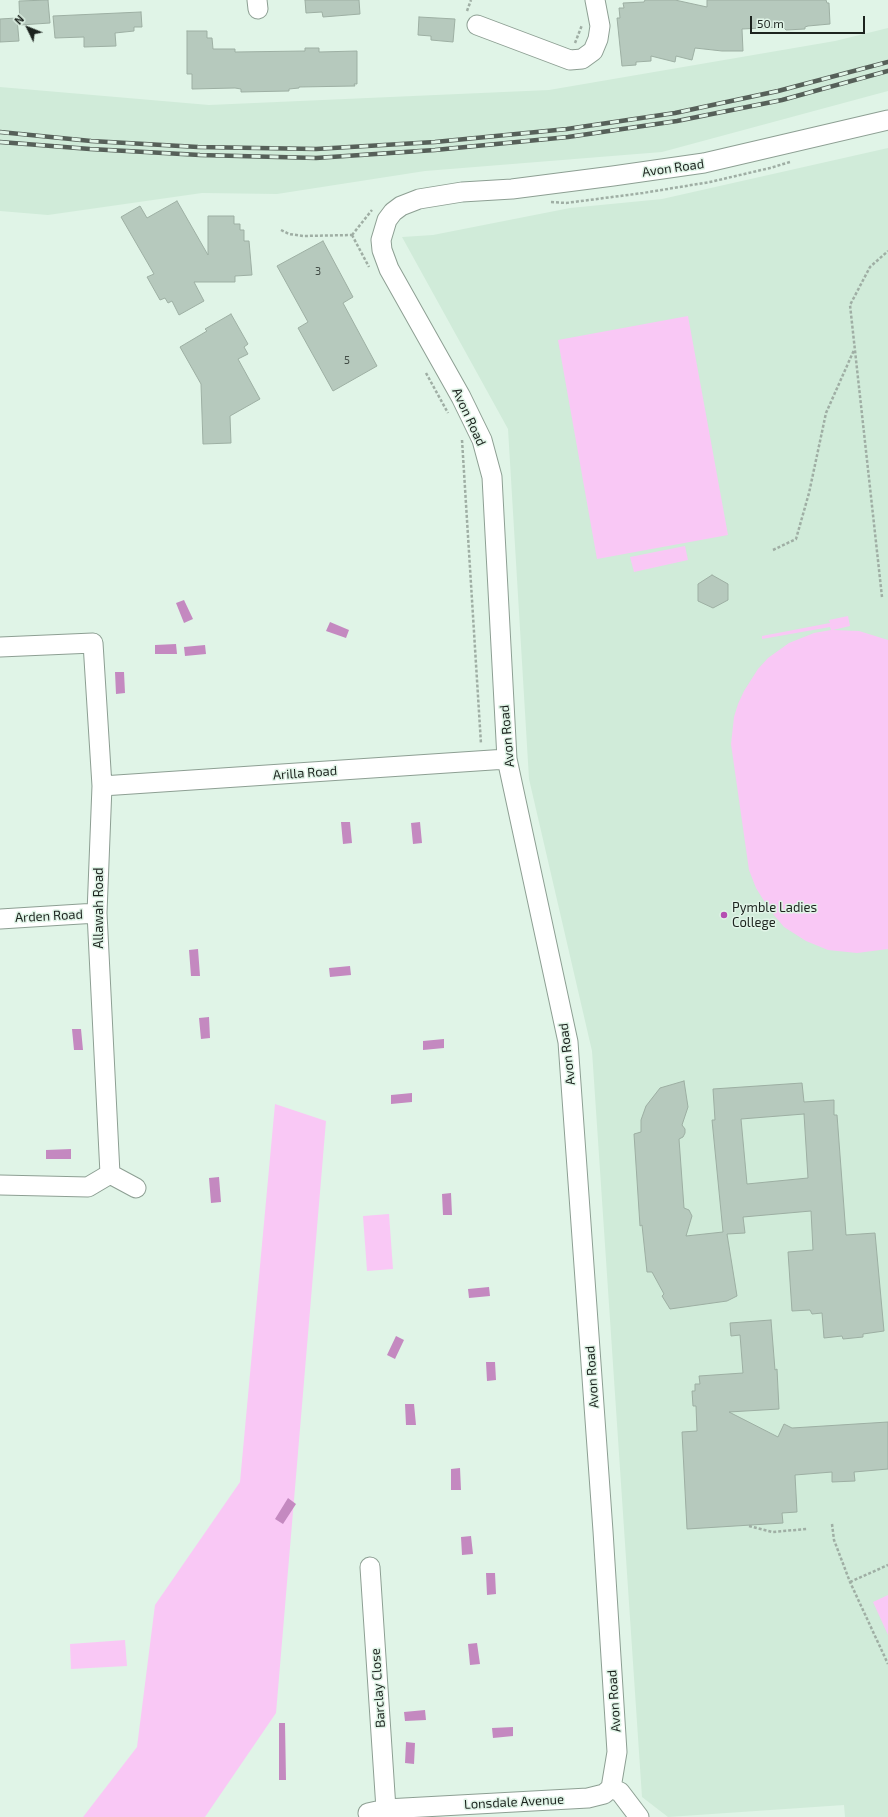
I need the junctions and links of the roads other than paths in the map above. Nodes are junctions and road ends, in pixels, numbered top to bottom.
1 (595, 0) edge
2 (477, 25) dead end
3 (888, 120) edge
4 (0, 648) edge
5 (507, 759) junction
6 (102, 786) junction
7 (97, 913) junction
8 (0, 919) edge
9 (110, 1174) junction
10 (0, 1185) edge
11 (136, 1188) dead end
12 (370, 1567) dead end
13 (611, 1788) junction
14 (377, 1811) joint
15 (639, 1817) edge

1 - 2 street
3 - 5 street, Avon Road
4 - 6 street, Allawah Road
5 - 6 street, Arilla Road
5 - 13 street, Avon Road
6 - 7 street, Allawah Road
7 - 8 street, Arden Road
7 - 9 street, Allawah Road
9 - 10 street
9 - 11 street
12 - 14 street, Barclay Close
13 - 14 street, Lonsdale Avenue
13 - 15 street

